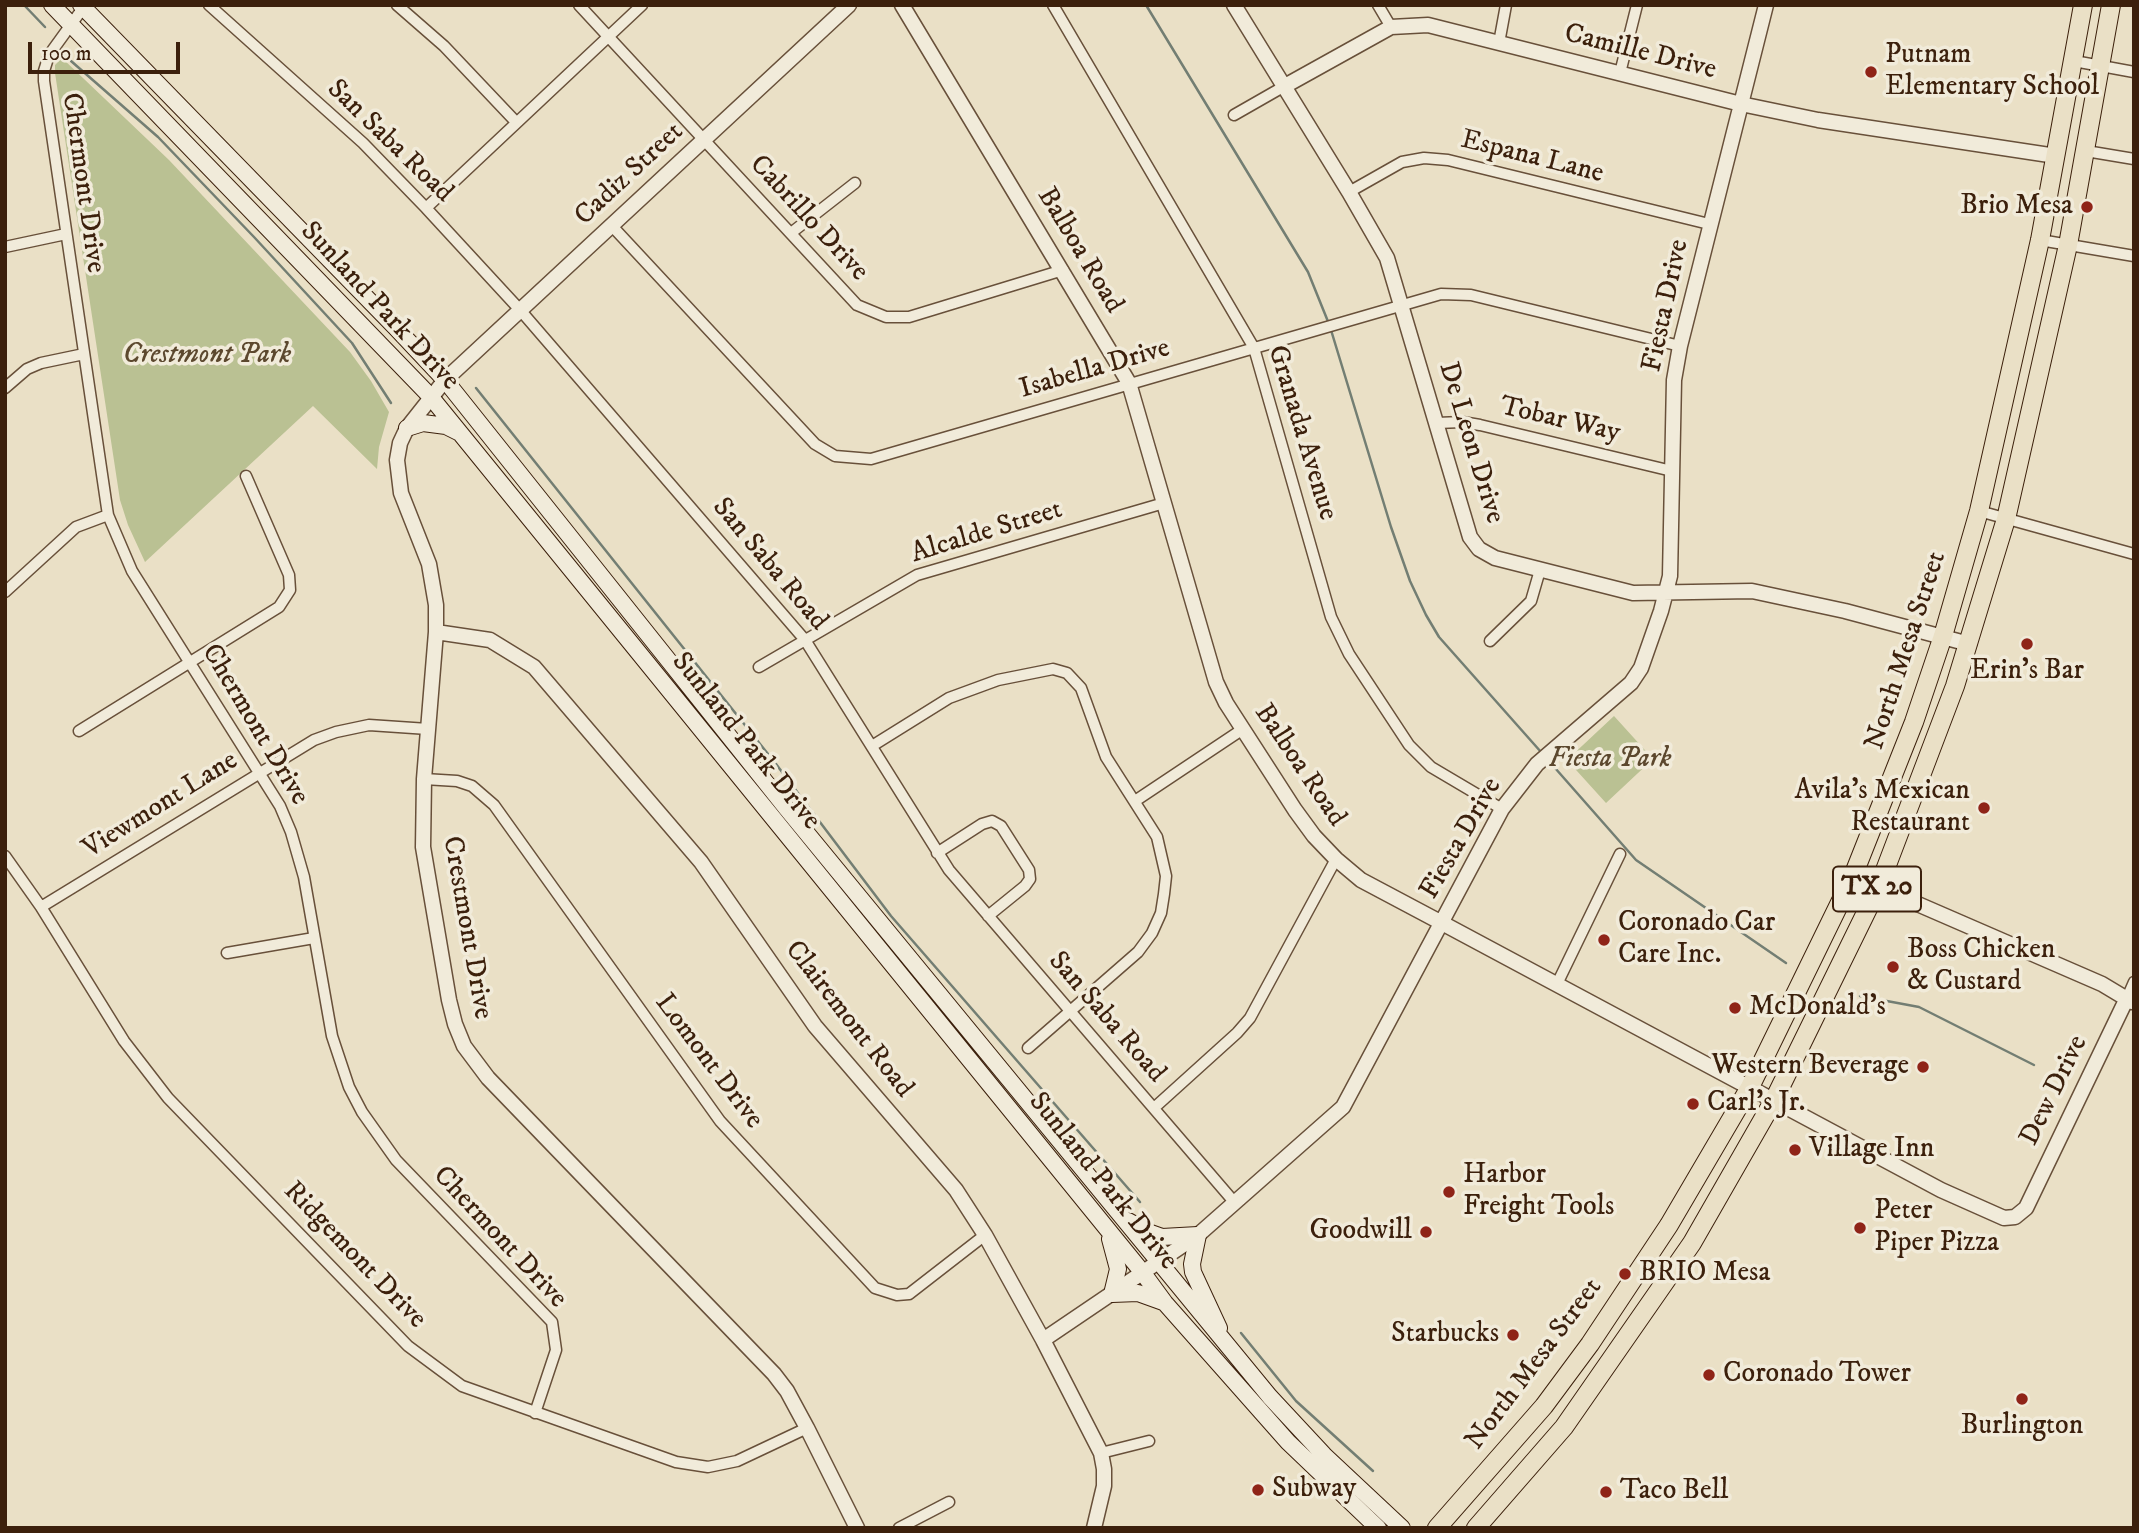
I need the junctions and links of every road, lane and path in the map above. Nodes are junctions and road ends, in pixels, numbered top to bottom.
1 (52, 5) edge
2 (209, 5) edge
3 (397, 5) edge
4 (579, 5) edge
5 (642, 5) edge
6 (849, 5) edge
7 (902, 5) edge
8 (1053, 5) edge
9 (1234, 5) edge
10 (1378, 5) edge
11 (1506, 5) edge
12 (1637, 5) edge
13 (1766, 5) edge
14 (2083, 5) edge
15 (2111, 5) edge
16 (82, 6) edge
17 (71, 23) junction
18 (1391, 27) junction
19 (609, 36) junction
20 (1499, 43) junction
21 (2074, 61) junction
22 (2101, 66) junction
23 (2134, 72) edge
24 (1620, 73) junction
25 (1283, 87) junction
26 (1741, 104) junction
27 (1234, 115) dead end
28 (516, 122) junction
29 (704, 140) junction
30 (2087, 145) junction
31 (2056, 156) junction
32 (2134, 159) edge
33 (855, 183) dead end
34 (1349, 192) junction
35 (426, 208) junction
36 (1710, 224) junction
37 (612, 226) junction
38 (66, 233) junction
39 (791, 233) junction
40 (2069, 239) junction
41 (2040, 240) junction
42 (5, 247) edge
43 (2134, 256) edge
44 (1063, 270) junction
45 (1402, 304) junction
46 (521, 311) junction
47 (1679, 346) junction
48 (1254, 348) junction
49 (84, 354) junction
50 (445, 380) junction
51 (1129, 383) junction
52 (5, 388) edge
53 (430, 396) junction
54 (1437, 423) junction
55 (407, 428) junction
56 (460, 433) junction
57 (1672, 471) junction
58 (246, 476) dead end
59 (1164, 503) junction
60 (1979, 511) junction
61 (108, 515) junction
62 (2006, 519) junction
63 (2134, 554) edge
64 (1540, 570) junction
65 (5, 592) edge
66 (1667, 593) junction
67 (436, 632) junction
68 (1943, 636) junction
69 (805, 640) junction
70 (1490, 640) dead end
71 (1969, 643) junction
72 (190, 662) junction
73 (759, 667) dead end
74 (428, 729) junction
75 (1243, 729) junction
76 (79, 731) dead end
77 (872, 746) junction
78 (259, 773) junction
79 (424, 779) junction
80 (1135, 801) junction
81 (1502, 809) junction
82 (937, 853) junction
83 (1620, 854) dead end
84 (5, 856) edge
85 (1336, 859) junction
86 (1853, 876) junction
87 (1879, 886) junction
88 (41, 907) junction
89 (988, 916) junction
90 (1442, 923) junction
91 (314, 938) junction
92 (227, 953) dead end
93 (2134, 982) edge
94 (1557, 984) junction
95 (2130, 1000) edge
96 (1071, 1012) junction
97 (1028, 1048) dead end
98 (1750, 1087) junction
99 (1774, 1100) junction
100 (1154, 1108) junction
101 (1235, 1203) junction
102 (1119, 1216) junction
103 (2015, 1217) joint
104 (1669, 1225) junction
105 (1108, 1230) junction
106 (985, 1235) junction
107 (1198, 1235) junction
108 (1692, 1243) junction
109 (1158, 1263) junction
110 (1143, 1273) junction
111 (1112, 1294) junction
112 (1165, 1303) junction
113 (1043, 1340) junction
114 (1228, 1348) junction
115 (1544, 1406) junction
116 (535, 1413) junction
117 (1564, 1427) junction
118 (807, 1428) junction
119 (1300, 1430) junction
120 (1149, 1441) dead end
121 (1287, 1442) junction
122 (1101, 1453) junction
123 (949, 1502) dead end
124 (857, 1528) edge
125 (900, 1528) edge
126 (1094, 1528) edge
127 (1378, 1528) edge
128 (1402, 1528) edge
129 (1437, 1528) edge
130 (1476, 1528) edge

1 - 17 main road, Sunland Park Drive
2 - 35 street, San Saba Road
3 - 28 street
4 - 19 street, Cabrillo Drive
5 - 19 street
6 - 29 street, Cadiz Street
7 - 44 street, Balboa Road
8 - 48 street, Granada Avenue
9 - 25 street, De Leon Drive
10 - 18 street
11 - 20 street
12 - 24 street
13 - 26 street, Fiesta Drive
14 - 21 main road, North Mesa Street / TX 20
15 - 22 main road, North Mesa Street / TX 20
16 - 17 street, Chermont Drive
16 - 50 main road, Sunland Park Drive
17 - 38 street, Chermont Drive
17 - 53 main road, Sunland Park Drive
18 - 20 street, Camille Drive
18 - 25 street, Camille Drive
19 - 28 street
19 - 29 street, Cabrillo Drive
20 - 24 street, Camille Drive
21 - 22 street
21 - 31 main road, North Mesa Street / TX 20
22 - 23 street
22 - 30 main road, North Mesa Street / TX 20
24 - 26 street, Camille Drive
25 - 27 street, Camille Drive
25 - 34 street, De Leon Drive
26 - 31 street, Camille Drive
26 - 36 street, Fiesta Drive
28 - 35 street
29 - 37 street, Cadiz Street
29 - 39 street, Cabrillo Drive
30 - 31 main road
30 - 32 street
30 - 40 main road, North Mesa Street / TX 20
31 - 40 main road
31 - 41 main road, North Mesa Street / TX 20
33 - 39 street
34 - 36 street, Espana Lane
34 - 45 street, De Leon Drive
35 - 46 street, San Saba Road
36 - 47 street, Fiesta Drive
37 - 46 street, Cadiz Street
37 - 51 street, Isabella Drive
38 - 42 street
38 - 49 street, Chermont Drive
39 - 44 street, Cabrillo Drive
40 - 41 street
40 - 43 street
40 - 62 main road, North Mesa Street / TX 20
41 - 60 main road, North Mesa Street / TX 20
44 - 51 street, Balboa Road
45 - 47 street, Isabella Drive
45 - 48 street, Isabella Drive
45 - 54 street, De Leon Drive
46 - 50 street, Cadiz Street
46 - 69 street, San Saba Road
47 - 57 street, Fiesta Drive
48 - 51 street, Isabella Drive
48 - 81 street, Granada Avenue
49 - 52 street
49 - 61 street, Chermont Drive
50 - 53 street, Crestmont Drive
50 - 102 main road, Sunland Park Drive
51 - 59 street, Balboa Road
53 - 55 street, Crestmont Drive
53 - 56 main road, Sunland Park Drive
54 - 57 street, Tobar Way
54 - 64 street, De Leon Drive
55 - 56 main road
55 - 67 street, Crestmont Drive
56 - 105 main road, Sunland Park Drive
57 - 66 street, Fiesta Drive
58 - 72 street
59 - 69 street, Alcalde Street
59 - 75 street, Balboa Road
60 - 62 street
60 - 68 main road, North Mesa Street / TX 20
61 - 65 street
61 - 72 street, Chermont Drive
62 - 63 street
62 - 71 main road, North Mesa Street / TX 20
64 - 66 street, De Leon Drive
64 - 70 street
66 - 68 street, De Leon Drive
66 - 81 street, Fiesta Drive
67 - 74 street, Crestmont Drive
67 - 106 street, Clairemont Road
68 - 71 street, De Leon Drive
68 - 86 main road, North Mesa Street / TX 20
69 - 73 street, Alcalde Street
69 - 77 street, San Saba Road
71 - 87 main road, North Mesa Street / TX 20
72 - 76 street
72 - 78 street, Chermont Drive
74 - 78 street, Viewmont Lane
74 - 79 street, Crestmont Drive
75 - 80 street
75 - 85 street, Balboa Road
77 - 80 street
77 - 82 street, San Saba Road
78 - 88 street, Viewmont Lane
78 - 91 street, Chermont Drive
79 - 106 street, Lomont Drive
79 - 118 street, Crestmont Drive
80 - 96 street
81 - 90 street, Fiesta Drive
82 - 89 street, San Saba Road
82 - 89 street
83 - 94 street
84 - 88 street, Ridgemont Drive
85 - 90 street, Balboa Road
85 - 100 street
86 - 87 street
86 - 98 main road, North Mesa Street / TX 20
87 - 95 street
87 - 99 main road, North Mesa Street / TX 20
88 - 116 street, Ridgemont Drive
89 - 96 street, San Saba Road
90 - 94 street, Balboa Road
90 - 101 street, Fiesta Drive
91 - 92 street
91 - 116 street, Chermont Drive
93 - 95 street, Dew Drive
94 - 98 street, Balboa Road
95 - 103 street, Dew Drive
96 - 97 street
96 - 100 street, San Saba Road
98 - 99 street, Balboa Road
98 - 104 main road, North Mesa Street / TX 20
99 - 103 street, Balboa Road
99 - 108 main road, North Mesa Street / TX 20
100 - 101 street, San Saba Road
101 - 107 street, Fiesta Drive
102 - 107 main road
102 - 109 main road, Sunland Park Drive
104 - 108 main road
104 - 115 main road, North Mesa Street / TX 20
105 - 110 main road, Sunland Park Drive
105 - 111 main road
106 - 113 street, Clairemont Road
107 - 109 street, Fiesta Drive
107 - 114 main road
108 - 117 main road, North Mesa Street / TX 20
109 - 110 street, Fiesta Drive
109 - 114 main road, Sunland Park Drive
110 - 111 street, Fiesta Drive
110 - 112 main road, Sunland Park Drive
111 - 112 main road
111 - 113 street, Fiesta Drive
112 - 121 main road, Sunland Park Drive
113 - 122 street, Clairemont Road
114 - 119 main road, Sunland Park Drive
115 - 117 main road
115 - 129 main road, North Mesa Street / TX 20
116 - 118 street, Ridgemont Drive
117 - 130 main road, North Mesa Street / TX 20
118 - 124 street, Crestmont Drive
119 - 121 main road
119 - 128 main road, Sunland Park Drive
120 - 122 street
121 - 127 main road, Sunland Park Drive
122 - 126 street, Clairemont Road
123 - 125 street

